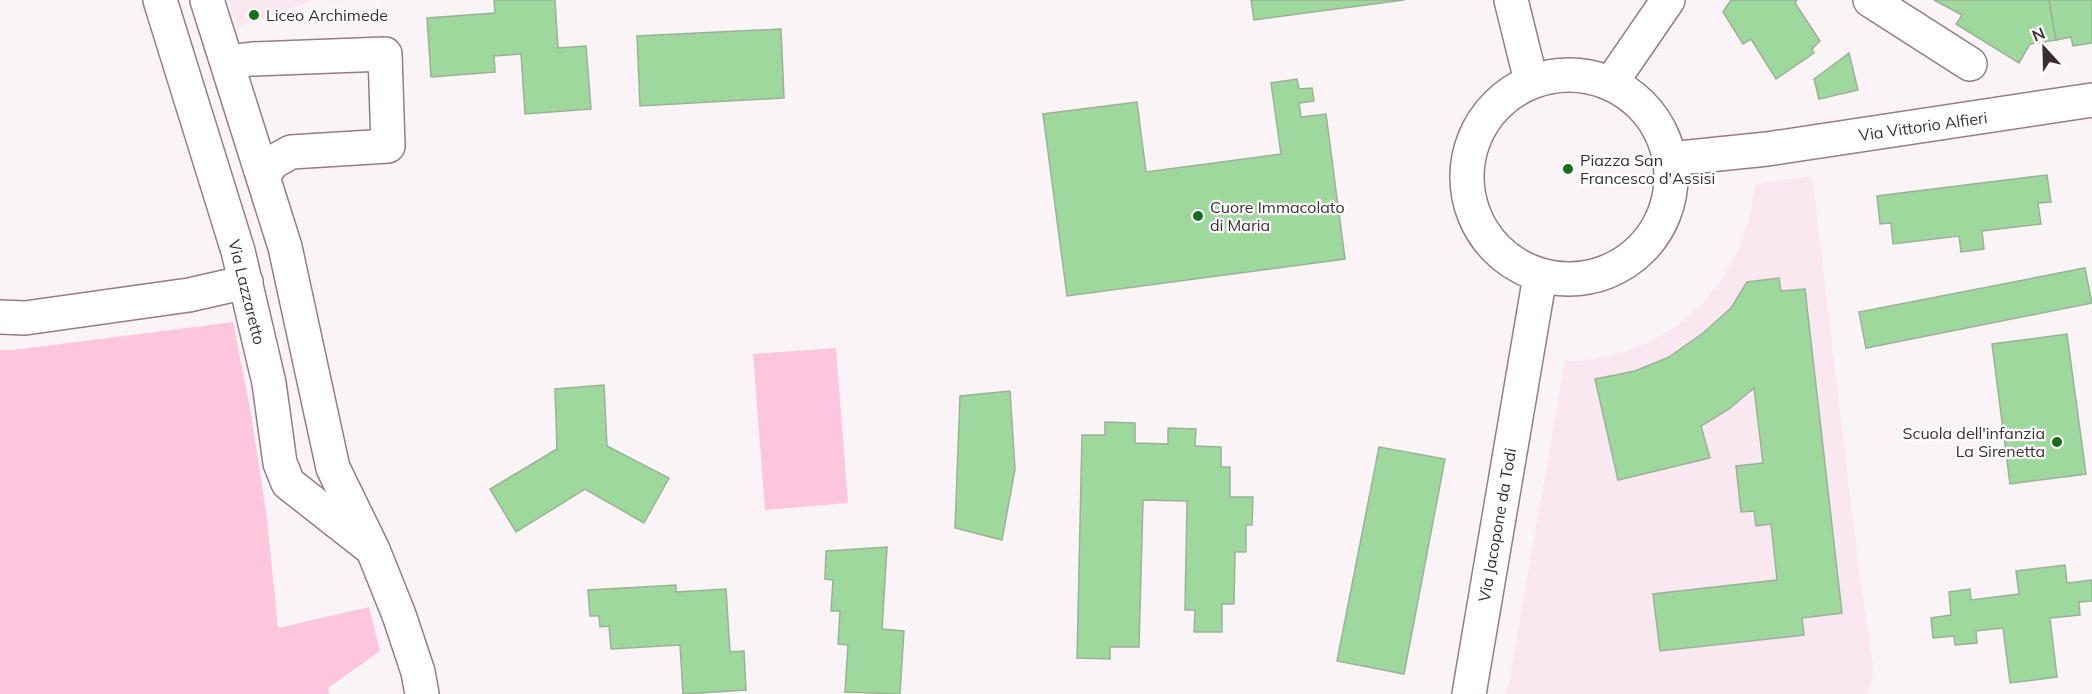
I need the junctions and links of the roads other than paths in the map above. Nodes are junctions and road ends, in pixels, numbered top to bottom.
1 (160, 0) edge
2 (207, 0) edge
3 (1511, 0) edge
4 (1870, 0) edge
5 (1663, 6) edge
6 (228, 62) junction
7 (1970, 64) dead end
8 (1531, 81) junction
9 (1611, 83) junction
10 (2092, 100) edge
11 (1670, 159) junction
12 (263, 176) junction
13 (1540, 276) junction
14 (246, 282) junction
15 (0, 317) edge
16 (374, 550) junction
17 (422, 694) edge
18 (1469, 694) edge

1 - 14 street, Via Lazzaretto
2 - 6 street
3 - 8 street
4 - 7 street
5 - 9 street
6 - 12 street
6 - 12 street
8 - 9 street
8 - 13 street
9 - 11 street
10 - 11 street, Via Vittorio Alfieri
11 - 13 street
12 - 16 street
13 - 18 street, Via Jacopone da Todi
14 - 15 street
14 - 16 street, Via Lazzaretto
16 - 17 street

